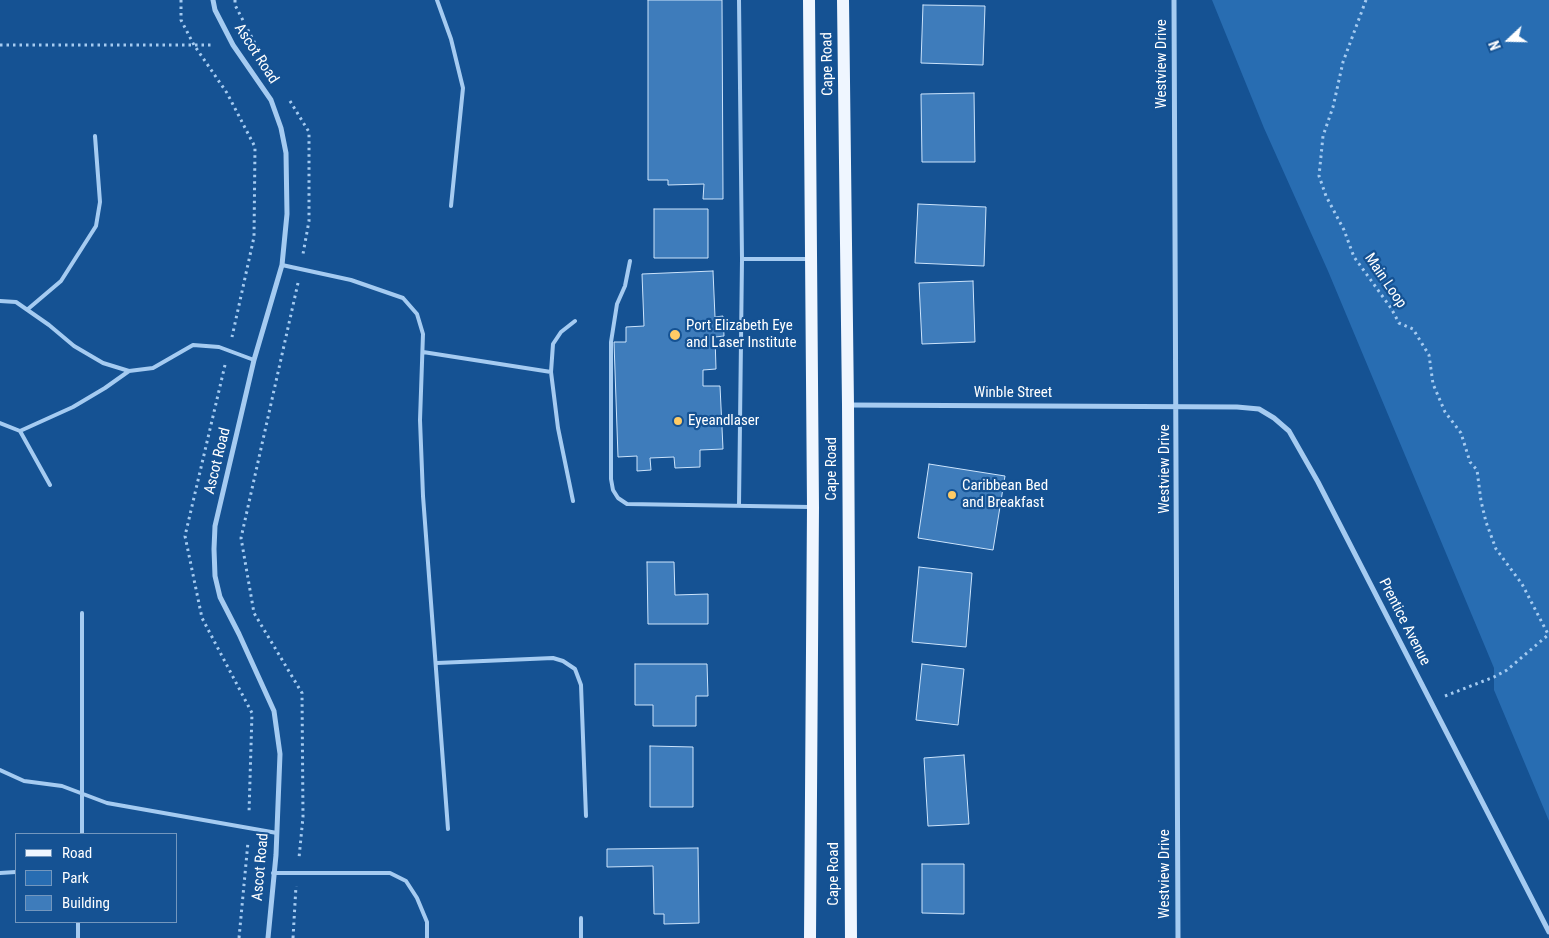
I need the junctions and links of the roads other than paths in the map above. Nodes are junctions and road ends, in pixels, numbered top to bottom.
1 (213, 0) edge
2 (437, 0) edge
3 (739, 0) edge
4 (809, 0) edge
5 (843, 0) edge
6 (1174, 0) edge
7 (95, 136) dead end
8 (451, 206) dead end
9 (742, 259) junction
10 (811, 259) junction
11 (630, 261) dead end
12 (282, 265) junction
13 (0, 301) edge
14 (28, 310) junction
15 (575, 321) dead end
16 (423, 352) junction
17 (254, 360) junction
18 (129, 371) junction
19 (551, 372) junction
20 (848, 405) junction
21 (1177, 407) junction
22 (0, 423) edge
23 (20, 431) junction
24 (50, 486) dead end
25 (572, 501) dead end
26 (740, 505) junction
27 (813, 507) junction
28 (82, 613) dead end
29 (437, 663) junction
30 (0, 770) edge
31 (82, 794) junction
32 (586, 816) dead end
33 (448, 830) dead end
34 (82, 833) edge
35 (277, 833) junction
36 (15, 872) edge
37 (0, 873) edge
38 (273, 873) junction
39 (581, 918) dead end
40 (78, 923) edge
41 (1549, 932) edge
42 (78, 938) edge
43 (268, 938) edge
44 (427, 938) edge
45 (581, 938) edge
46 (810, 938) edge
47 (851, 938) edge
48 (1178, 938) edge

1 - 12 street, Ascot Road
2 - 8 lane
3 - 9 lane
4 - 10 main road, Cape Road
5 - 20 main road, Cape Road
6 - 21 street, Westview Drive
7 - 14 lane
9 - 10 lane
9 - 26 lane
10 - 27 main road, Cape Road
11 - 26 lane
12 - 16 lane
12 - 17 street, Ascot Road
13 - 14 lane
14 - 18 lane
15 - 19 lane
16 - 19 lane
16 - 29 lane
17 - 18 lane
17 - 35 street, Ascot Road
18 - 23 lane
19 - 25 lane
20 - 21 street, Winble Street
20 - 47 main road, Cape Road
21 - 41 street, Prentice Avenue
21 - 48 street, Westview Drive
22 - 23 lane
23 - 24 lane
26 - 27 lane
27 - 46 main road, Cape Road
28 - 31 lane
29 - 32 lane
29 - 33 lane
30 - 31 lane
31 - 34 lane
31 - 35 lane
35 - 38 street, Ascot Road
36 - 37 lane
38 - 43 street, Ascot Road
38 - 44 lane
39 - 45 lane
40 - 42 lane

